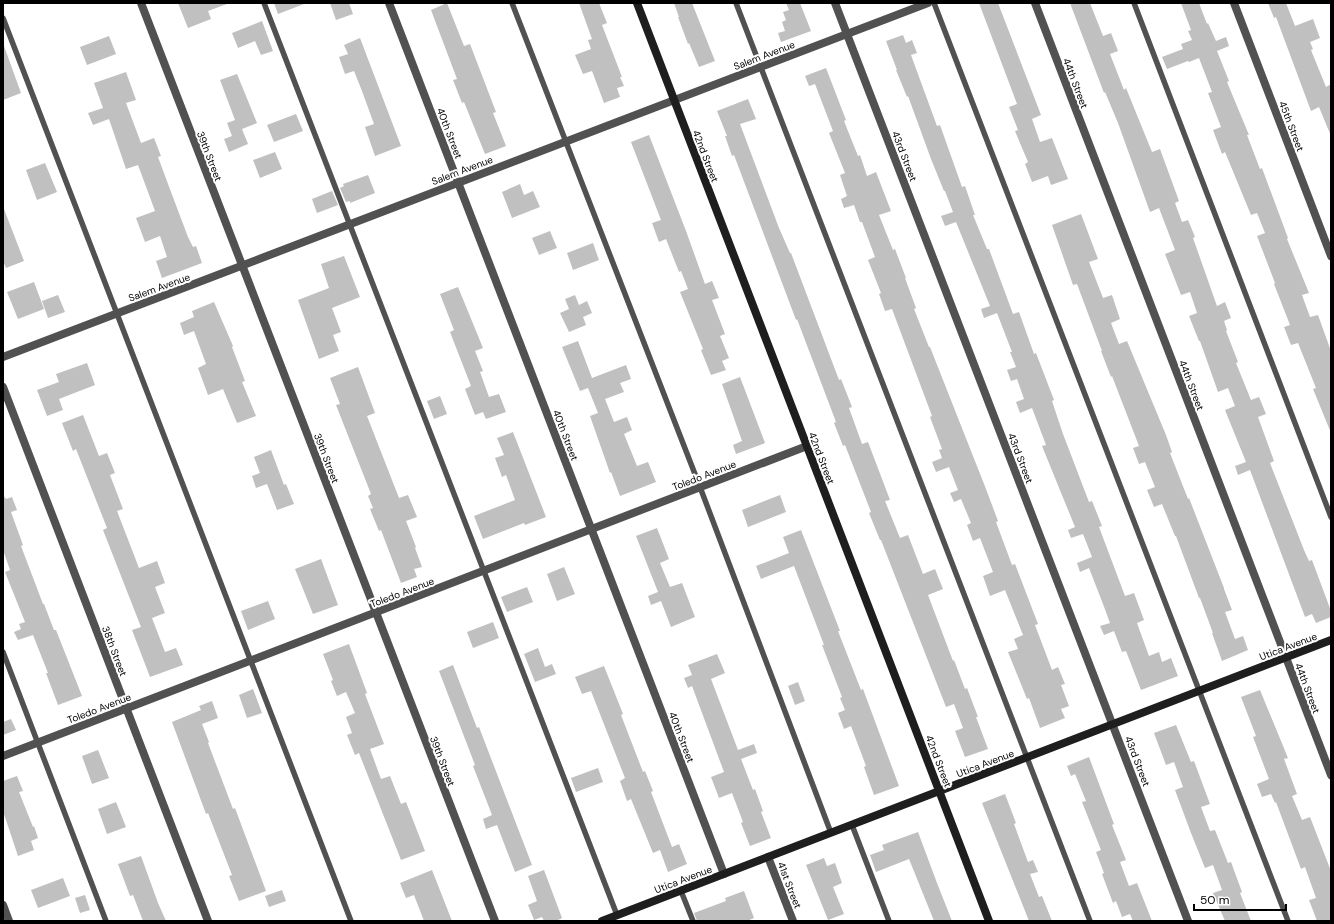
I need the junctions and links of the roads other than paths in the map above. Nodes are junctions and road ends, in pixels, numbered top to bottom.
1 (141, 3) edge
2 (264, 3) edge
3 (389, 3) edge
4 (512, 3) edge
5 (636, 3) edge
6 (736, 3) edge
7 (835, 3) edge
8 (928, 3) edge
9 (934, 3) edge
10 (1035, 3) edge
11 (1134, 3) edge
12 (1234, 3) edge
13 (3, 18) edge
14 (847, 34) junction
15 (761, 67) junction
16 (674, 100) junction
17 (566, 141) junction
18 (458, 182) junction
19 (349, 224) junction
20 (1331, 256) edge
21 (242, 266) junction
22 (116, 314) junction
23 (3, 357) edge
24 (3, 388) edge
25 (807, 446) junction
26 (700, 487) junction
27 (1331, 517) edge
28 (592, 529) junction
29 (483, 572) junction
30 (376, 613) junction
31 (1331, 640) edge
32 (3, 652) edge
33 (1286, 658) junction
34 (252, 661) junction
35 (1199, 691) junction
36 (126, 709) junction
37 (1113, 724) junction
38 (38, 743) junction
39 (3, 756) edge
40 (1027, 757) junction
41 (1331, 775) edge
42 (940, 791) junction
43 (852, 825) junction
44 (831, 833) junction
45 (768, 857) junction
46 (724, 874) junction
47 (681, 891) junction
48 (3, 905) edge
49 (617, 916) junction
50 (9, 921) edge
51 (106, 921) edge
52 (208, 921) edge
53 (351, 921) edge
54 (495, 921) edge
55 (602, 921) edge
56 (693, 921) edge
57 (793, 921) edge
58 (889, 921) edge
59 (990, 921) edge
60 (1090, 921) edge
61 (1188, 921) edge
62 (1288, 921) edge

1 - 21 street, 39th Street
2 - 19 lane
3 - 18 street, 40th Street
4 - 17 lane
5 - 16 street, 42nd Street
6 - 15 lane
7 - 14 street, 43rd Street
8 - 14 street, Salem Avenue
9 - 35 lane
10 - 33 street, 44th Street
11 - 27 lane
12 - 20 street, 45th Street
13 - 22 lane
14 - 15 street, Salem Avenue
14 - 37 street, 43rd Street
15 - 16 street, Salem Avenue
15 - 40 lane
16 - 17 street, Salem Avenue
16 - 25 street, 42nd Street
17 - 18 street, Salem Avenue
17 - 26 lane
18 - 19 street, Salem Avenue
18 - 28 street, 40th Street
19 - 21 street, Salem Avenue
19 - 29 lane
21 - 22 street, Salem Avenue
21 - 30 street, 39th Street
22 - 23 street, Salem Avenue
22 - 34 lane
24 - 36 street, 38th Street
25 - 26 street, Toledo Avenue
25 - 42 street, 42nd Street
26 - 28 street, Toledo Avenue
26 - 44 lane
28 - 29 street, Toledo Avenue
28 - 46 street, 40th Street
29 - 30 street, Toledo Avenue
29 - 49 lane
30 - 34 street, Toledo Avenue
30 - 54 street, 39th Street
31 - 33 street, Utica Avenue
32 - 38 lane
33 - 35 street, Utica Avenue
33 - 41 street, 44th Street
34 - 36 street, Toledo Avenue
34 - 53 lane
35 - 37 street, Utica Avenue
35 - 62 lane
36 - 38 street, Toledo Avenue
36 - 52 street, 38th Street
37 - 40 street, Utica Avenue
37 - 61 street, 43rd Street
38 - 39 street, Toledo Avenue
38 - 51 lane
40 - 42 street, Utica Avenue
40 - 60 lane
42 - 43 street, Utica Avenue
42 - 59 street, 42nd Street
43 - 44 street, Utica Avenue
43 - 58 lane
44 - 45 street, Utica Avenue
45 - 46 street, Utica Avenue
45 - 57 street, 41st Street
46 - 47 street, Utica Avenue
47 - 49 street, Utica Avenue
47 - 56 lane
48 - 50 street
49 - 55 street, Utica Avenue

